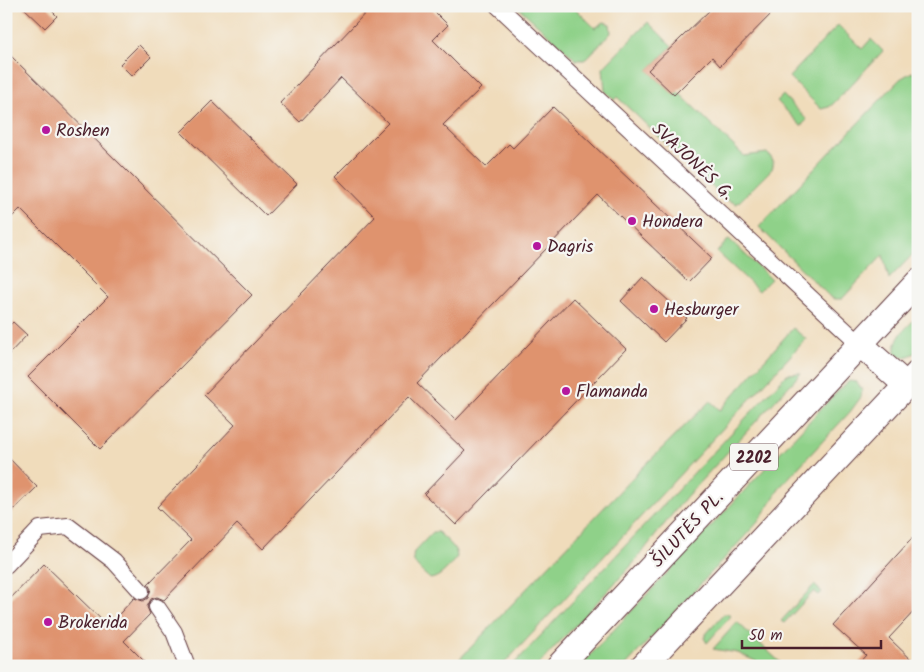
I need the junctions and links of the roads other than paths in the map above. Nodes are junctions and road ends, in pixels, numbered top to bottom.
1 (498, 6) edge
2 (918, 282) edge
3 (860, 344) junction
4 (912, 379) edge
5 (6, 565) edge
6 (141, 591) dead end
7 (157, 607) dead end
8 (187, 666) edge
9 (559, 666) edge
10 (643, 666) edge

1 - 3 street, SVAJONĖS G.
2 - 3 main road, ŠILUTĖS PL. / 2202
3 - 4 main road
3 - 9 main road, ŠILUTĖS PL. / 2202
4 - 10 main road
5 - 6 street
7 - 8 street

